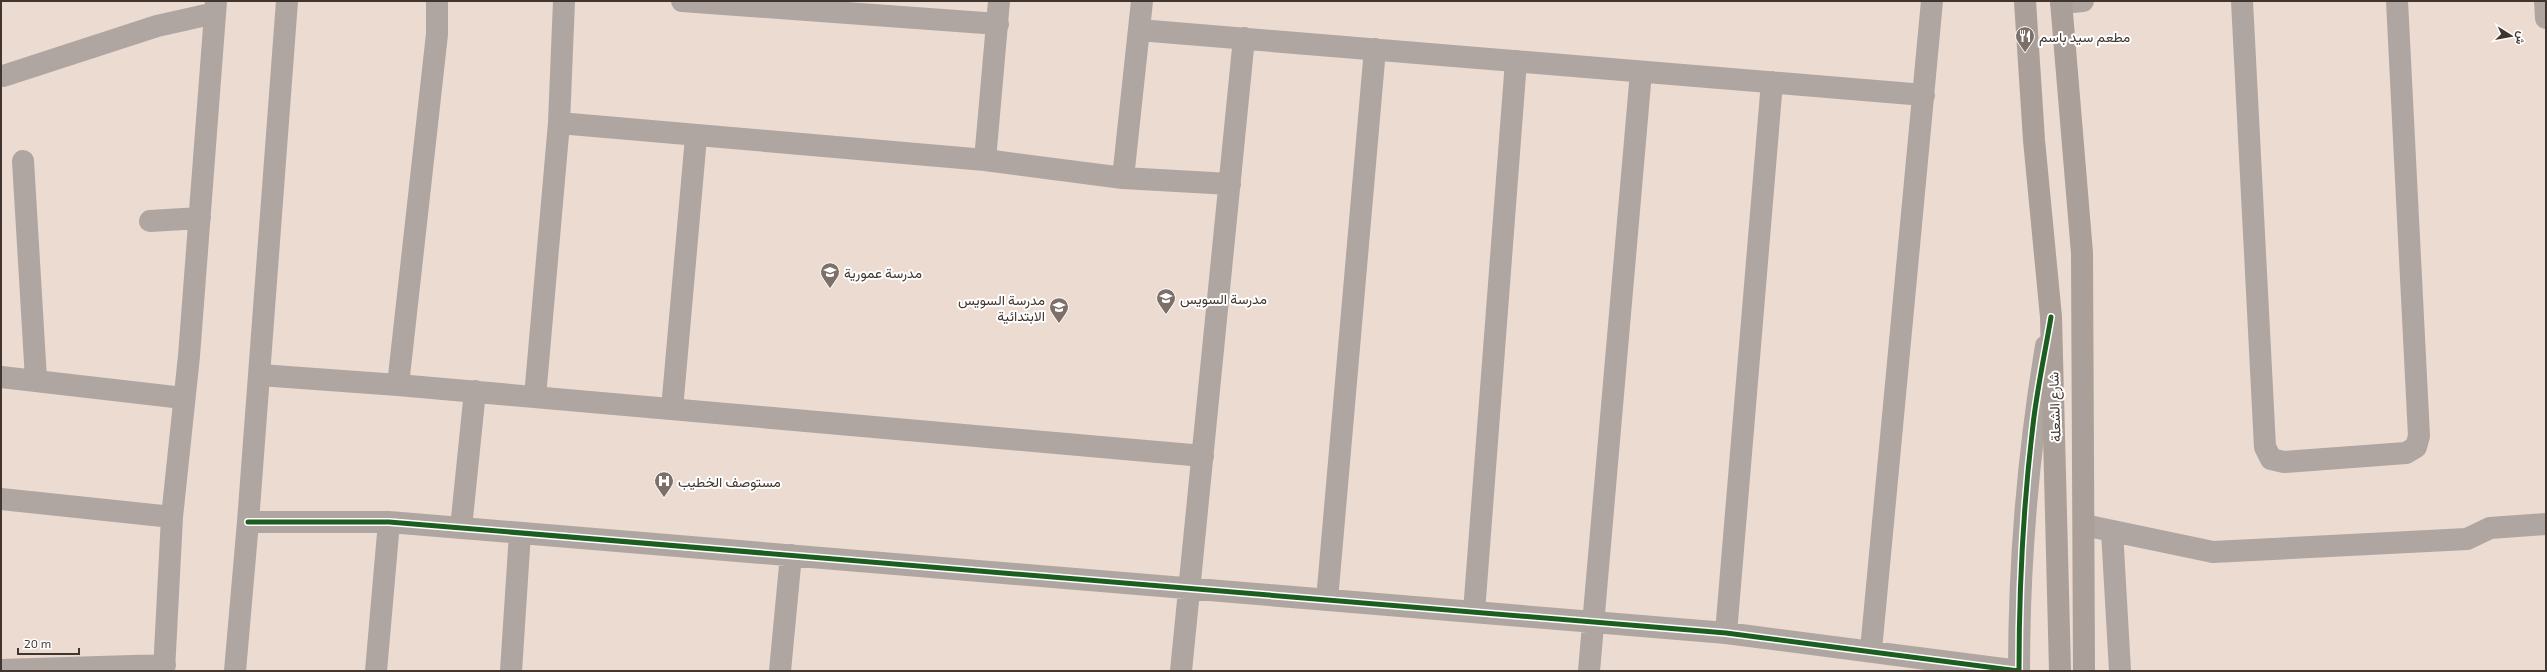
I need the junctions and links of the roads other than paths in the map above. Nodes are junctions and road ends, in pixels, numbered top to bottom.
1 (287, 1) edge
2 (437, 1) edge
3 (564, 1) edge
4 (682, 1) edge
5 (999, 1) edge
6 (1142, 1) edge
7 (1932, 1) edge
8 (2025, 1) edge
9 (2084, 1) edge
10 (2242, 1) edge
11 (2397, 1) edge
12 (2545, 1) edge
13 (2061, 2) edge
14 (215, 7) edge
15 (2546, 18) edge
16 (998, 24) junction
17 (1139, 30) junction
18 (1244, 38) junction
19 (1375, 49) junction
20 (1516, 61) junction
21 (1640, 72) junction
22 (3, 76) dead end
23 (1772, 82) junction
24 (1924, 95) junction
25 (559, 123) junction
26 (696, 136) junction
27 (985, 160) junction
28 (23, 161) dead end
29 (1123, 178) junction
30 (1230, 184) junction
31 (200, 218) junction
32 (150, 221) dead end
33 (2051, 317) junction
34 (260, 375) junction
35 (1, 377) edge
36 (36, 379) junction
37 (398, 385) junction
38 (475, 391) junction
39 (535, 397) junction
40 (183, 398) junction
41 (672, 409) junction
42 (1203, 456) junction
43 (1, 499) edge
44 (172, 517) junction
45 (248, 522) junction
46 (389, 522) junction
47 (2546, 524) edge
48 (2084, 525) junction
49 (460, 528) junction
50 (2112, 531) junction
51 (520, 532) junction
52 (791, 555) junction
53 (1189, 588) junction
54 (1327, 600) junction
55 (1474, 612) junction
56 (1595, 622) junction
57 (1726, 633) junction
58 (1870, 650) junction
59 (164, 668) edge
60 (1, 670) edge
61 (235, 671) edge
62 (376, 671) edge
63 (511, 671) edge
64 (780, 671) edge
65 (1181, 671) edge
66 (1589, 671) edge
67 (2060, 671) edge
68 (2084, 671) edge
69 (2120, 671) edge

1 - 34 street
2 - 37 street
3 - 25 street
4 - 16 street
5 - 16 street
6 - 17 street
7 - 24 street
8 - 33 main road, شارع الشعلة
9 - 13 street
10 - 11 street
12 - 15 street
13 - 48 main road, شارع الشعلة
14 - 22 street
14 - 31 street
16 - 27 street
17 - 18 street
17 - 29 street
18 - 19 street
18 - 30 street
19 - 20 street
19 - 54 street
20 - 21 street
20 - 55 street
21 - 23 street
21 - 56 street
23 - 24 street
23 - 57 street
24 - 58 street
25 - 26 street
25 - 39 street
26 - 27 street
26 - 41 street
27 - 29 street
28 - 36 street
29 - 30 street
30 - 42 street
31 - 32 street
31 - 40 street
33 - 58 street
33 - 67 main road, شارع الشعلة
34 - 37 street
34 - 45 street
35 - 36 street
36 - 40 street
37 - 38 street
38 - 39 street
38 - 49 street
39 - 41 street
40 - 44 street
41 - 42 street
42 - 53 street
43 - 44 street
44 - 59 street
45 - 46 street
45 - 61 street
46 - 49 street
46 - 62 street
47 - 50 street
48 - 50 street
48 - 68 main road, شارع الشعلة
49 - 51 street
50 - 69 street
51 - 52 street
51 - 63 street
52 - 53 street
52 - 64 street
53 - 54 street
53 - 65 street
54 - 55 street
55 - 56 street
56 - 57 street
56 - 66 street
57 - 58 street
59 - 60 street

